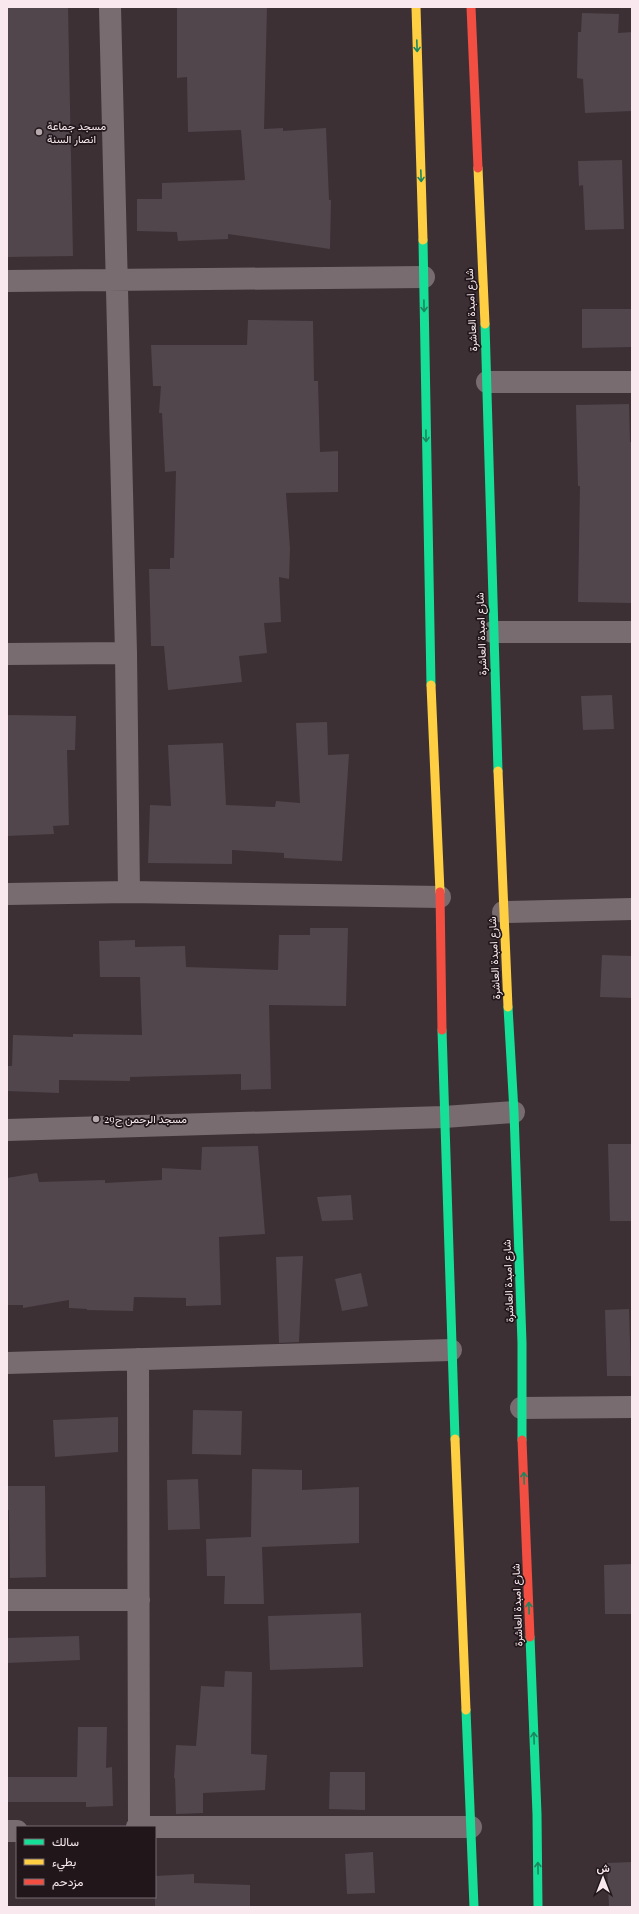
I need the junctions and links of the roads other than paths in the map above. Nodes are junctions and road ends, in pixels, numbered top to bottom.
1 (110, 7) edge
2 (416, 7) edge
3 (471, 7) edge
4 (424, 277) junction
5 (117, 279) junction
6 (7, 281) edge
7 (487, 382) junction
8 (632, 382) edge
9 (493, 632) junction
10 (632, 632) edge
11 (126, 653) junction
12 (7, 654) edge
13 (129, 892) junction
14 (7, 894) edge
15 (440, 897) junction
16 (632, 908) edge
17 (503, 912) junction
18 (514, 1112) junction
19 (444, 1117) junction
20 (7, 1130) edge
21 (451, 1350) junction
22 (138, 1359) junction
23 (7, 1362) edge
24 (632, 1407) edge
25 (521, 1408) junction
26 (7, 1600) edge
27 (140, 1600) junction
28 (138, 1826) edge
29 (156, 1827) edge
30 (471, 1828) junction
31 (474, 1907) edge
32 (538, 1907) edge

1 - 5 street
2 -> 4 main road
3 - 7 main road, شارع امبدة العاشرة
4 - 5 street
4 -> 15 main road
5 - 6 street
5 - 11 street
7 - 8 street
7 - 9 main road, شارع امبدة العاشرة
9 - 10 street
9 - 17 main road, شارع امبدة العاشرة
11 - 12 street
11 - 13 street
13 - 14 street
13 - 15 street
15 - 19 main road
16 - 17 street
17 - 18 main road, شارع امبدة العاشرة
18 - 19 street
18 - 25 main road, شارع امبدة العاشرة
19 - 20 street
19 - 21 main road
21 - 22 street
21 - 30 main road
22 - 23 street
22 - 27 street
24 - 25 street
32 -> 25 main road, شارع امبدة العاشرة
26 - 27 street
27 - 28 street
29 - 30 street
30 - 31 main road

